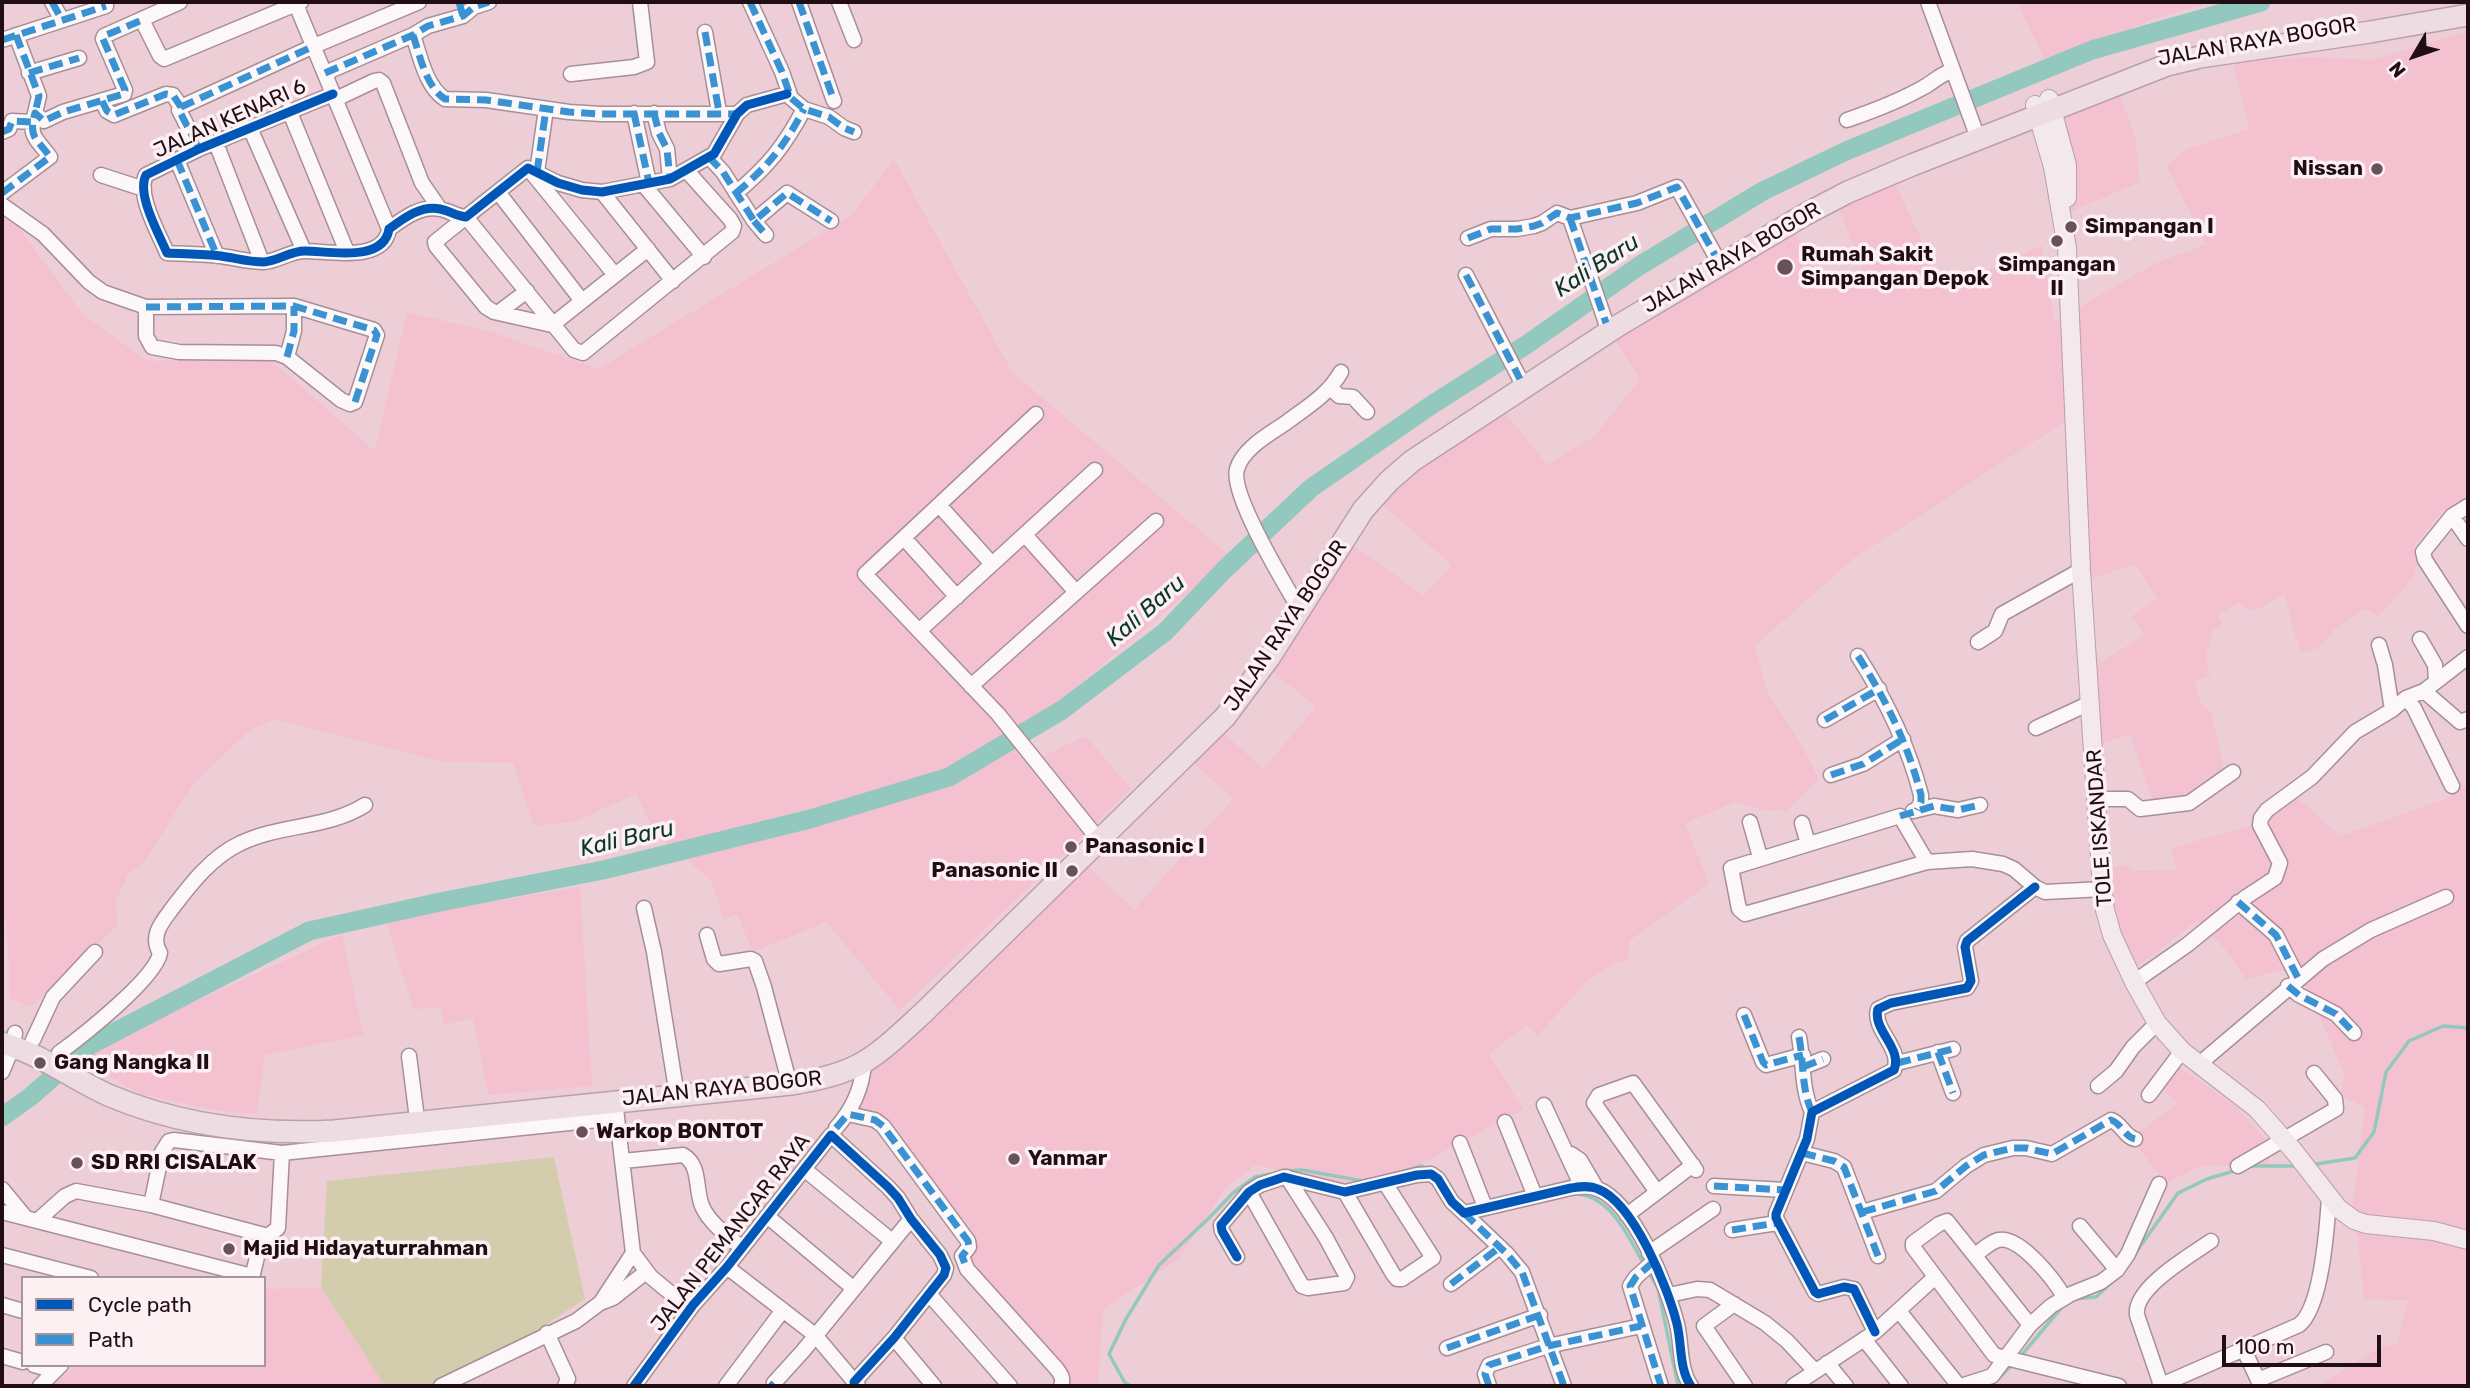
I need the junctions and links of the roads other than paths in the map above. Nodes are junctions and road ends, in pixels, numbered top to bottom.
1 (52, 2) edge
2 (180, 2) edge
3 (419, 2) edge
4 (489, 2) edge
5 (640, 2) edge
6 (750, 2) edge
7 (799, 2) edge
8 (839, 2) edge
9 (1928, 2) edge
10 (297, 3) edge
11 (2468, 4) edge
12 (106, 6) dead end
13 (461, 9) edge
14 (2468, 15) edge
15 (62, 20) junction
16 (142, 20) junction
17 (428, 26) junction
18 (705, 32) dead end
19 (413, 36) junction
20 (9, 38) edge
21 (854, 40) dead end
22 (313, 46) junction
23 (79, 58) dead end
24 (1953, 71) junction
25 (29, 73) junction
26 (325, 73) junction
27 (571, 74) dead end
28 (788, 94) junction
29 (335, 96) junction
30 (102, 101) junction
31 (834, 101) dead end
32 (181, 107) junction
33 (2043, 107) junction
34 (546, 109) junction
35 (804, 109) junction
36 (289, 110) junction
37 (719, 112) junction
38 (634, 113) junction
39 (654, 113) junction
40 (737, 114) junction
41 (34, 118) junction
42 (1847, 120) dead end
43 (250, 128) junction
44 (1975, 128) junction
45 (2, 132) edge
46 (854, 132) dead end
47 (216, 143) junction
48 (199, 149) junction
49 (709, 158) junction
50 (177, 160) junction
51 (533, 170) junction
52 (686, 170) junction
53 (101, 175) dead end
54 (670, 179) junction
55 (646, 184) junction
56 (144, 189) junction
57 (498, 192) junction
58 (602, 192) junction
59 (2, 193) edge
60 (736, 193) junction
61 (2, 205) edge
62 (440, 209) junction
63 (466, 217) junction
64 (1570, 218) junction
65 (754, 221) junction
66 (831, 221) dead end
67 (389, 229) junction
68 (766, 235) dead end
69 (1468, 238) dead end
70 (648, 249) junction
71 (1712, 249) junction
72 (304, 251) junction
73 (347, 252) junction
74 (217, 256) junction
75 (704, 257) junction
76 (262, 262) junction
77 (615, 275) junction
78 (1466, 275) dead end
79 (673, 281) junction
80 (527, 291) junction
81 (582, 301) junction
82 (294, 306) junction
83 (146, 307) junction
84 (499, 312) junction
85 (1604, 317) junction
86 (552, 325) junction
87 (287, 357) junction
88 (1342, 372) dead end
89 (1516, 372) junction
90 (1332, 389) junction
91 (1367, 412) dead end
92 (1036, 414) dead end
93 (1095, 470) dead end
94 (939, 505) junction
95 (2468, 506) edge
96 (2452, 516) junction
97 (1156, 521) dead end
98 (1025, 535) junction
99 (904, 538) junction
100 (2468, 539) edge
101 (992, 564) junction
102 (2081, 570) junction
103 (1076, 592) junction
104 (957, 597) junction
105 (1297, 604) junction
106 (2468, 626) edge
107 (919, 631) junction
108 (2420, 639) dead end
109 (1978, 642) dead end
110 (2379, 645) dead end
111 (1858, 656) dead end
112 (2468, 657) edge
113 (971, 686) junction
114 (2430, 686) junction
115 (1879, 689) junction
116 (2406, 698) junction
117 (2090, 703) junction
118 (2392, 710) junction
119 (2468, 719) edge
120 (1825, 720) dead end
121 (2036, 728) dead end
122 (1903, 739) junction
123 (2233, 772) dead end
124 (1830, 775) dead end
125 (2452, 786) dead end
126 (2098, 799) junction
127 (365, 805) dead end
128 (1980, 805) dead end
129 (1917, 810) junction
130 (1900, 816) junction
131 (1750, 822) dead end
132 (1802, 823) dead end
133 (1096, 836) junction
134 (1808, 844) junction
135 (1760, 858) junction
136 (1927, 862) junction
137 (2035, 887) junction
138 (2103, 889) junction
139 (2446, 897) dead end
140 (2238, 902) junction
141 (644, 908) dead end
142 (707, 935) dead end
143 (96, 952) dead end
144 (2134, 982) junction
145 (2293, 982) junction
146 (1744, 1015) dead end
147 (2157, 1023) junction
148 (2354, 1033) dead end
149 (1799, 1037) dead end
150 (13, 1038) edge
151 (1953, 1049) dead end
152 (2182, 1051) junction
153 (1938, 1052) junction
154 (408, 1056) dead end
155 (58, 1057) junction
156 (1823, 1059) dead end
157 (1803, 1061) junction
158 (864, 1063) junction
159 (1896, 1063) junction
160 (2198, 1065) junction
161 (2, 1072) edge
162 (2314, 1073) dead end
163 (787, 1074) junction
164 (675, 1083) junction
165 (2098, 1086) dead end
166 (108, 1088) junction
167 (1953, 1093) dead end
168 (2149, 1095) dead end
169 (616, 1102) junction
170 (1544, 1105) dead end
171 (416, 1111) junction
172 (1812, 1112) junction
173 (848, 1114) junction
174 (1505, 1122) dead end
175 (833, 1132) junction
176 (2135, 1139) dead end
177 (1460, 1143) dead end
178 (2289, 1145) junction
179 (1566, 1152) junction
180 (282, 1153) junction
181 (1802, 1153) junction
182 (623, 1161) junction
183 (2238, 1166) dead end
184 (804, 1169) junction
185 (1287, 1177) junction
186 (1385, 1183) junction
187 (2158, 1184) dead end
188 (1582, 1186) junction
189 (1714, 1186) dead end
190 (2, 1189) edge
191 (1597, 1189) junction
192 (1785, 1190) junction
193 (1249, 1192) junction
194 (1345, 1192) junction
195 (1657, 1192) junction
196 (2325, 1194) junction
197 (1535, 1196) junction
198 (152, 1205) junction
199 (1485, 1207) junction
200 (1713, 1209) dead end
201 (2, 1212) edge
202 (1862, 1212) junction
203 (1464, 1213) junction
204 (1627, 1215) junction
205 (767, 1216) junction
206 (911, 1219) junction
207 (32, 1220) junction
208 (1777, 1223) junction
209 (2080, 1226) dead end
210 (1732, 1230) dead end
211 (262, 1236) junction
212 (2468, 1240) edge
213 (892, 1241) junction
214 (2211, 1241) dead end
215 (1500, 1247) junction
216 (742, 1248) junction
217 (633, 1253) junction
218 (2, 1255) edge
219 (1975, 1255) junction
220 (1237, 1256) dead end
221 (1878, 1256) dead end
222 (1648, 1263) junction
223 (727, 1267) junction
224 (2117, 1270) junction
225 (646, 1272) junction
226 (83, 1276) edge
227 (248, 1276) edge
228 (252, 1276) edge
229 (1934, 1278) junction
230 (1451, 1284) dead end
231 (853, 1288) junction
232 (929, 1294) junction
233 (1669, 1295) junction
234 (2064, 1297) junction
235 (600, 1303) junction
236 (1734, 1304) junction
237 (2, 1305) edge
238 (693, 1305) junction
239 (21, 1310) edge
240 (783, 1310) junction
241 (1899, 1311) junction
242 (1540, 1315) junction
243 (2031, 1325) junction
244 (1641, 1326) junction
245 (1704, 1326) junction
246 (547, 1333) junction
247 (816, 1335) junction
248 (1870, 1335) junction
249 (1679, 1336) junction
250 (894, 1338) junction
251 (1548, 1346) junction
252 (1447, 1348) dead end
253 (2244, 1350) junction
254 (2326, 1352) dead end
255 (2, 1356) edge
256 (2009, 1358) junction
257 (21, 1361) edge
258 (1821, 1367) junction
259 (58, 1368) edge
260 (2260, 1383) edge
261 (856, 1384) edge
262 (774, 1385) edge
263 (40, 1386) edge
264 (441, 1386) edge
265 (565, 1386) edge
266 (634, 1386) edge
267 (726, 1386) edge
268 (934, 1386) edge
269 (1010, 1386) edge
270 (1061, 1386) edge
271 (1489, 1386) edge
272 (1564, 1386) edge
273 (1661, 1386) edge
274 (1691, 1386) edge
275 (1745, 1386) edge
276 (1793, 1386) edge
277 (1846, 1386) edge
278 (1901, 1386) edge
279 (1960, 1386) edge
280 (2119, 1386) edge
281 (2160, 1386) edge

1 - 15 street
2 - 16 street
3 - 17 street
3 - 22 street
4 - 13 street
5 - 27 street
6 - 28 street
7 - 31 street
8 - 21 street
9 - 24 street
10 - 16 street
10 - 22 street
11 - 33 highway, JALAN RAYA BOGOR
12 - 15 street
13 - 17 street
14 - 33 highway, JALAN RAYA BOGOR
15 - 20 street
16 - 30 street
17 - 19 street
18 - 37 street
19 - 26 street
19 - 34 street
20 - 25 street
22 - 26 street
22 - 32 street
23 - 25 street
24 - 42 street
24 - 44 street
25 - 41 street
26 - 29 street
28 - 35 street
28 - 40 street
29 - 36 street, JALAN KENARI 6
29 - 62 street, JALAN KENARI 6
29 - 67 street
30 - 32 street
30 - 41 street
32 - 48 street
33 - 44 highway, JALAN RAYA BOGOR
33 - 102 main road, TOLE ISKANDAR
34 - 38 street
34 - 51 street
35 - 46 street
35 - 60 street
36 - 43 street, JALAN KENARI 6
36 - 73 street
37 - 39 street
37 - 40 street
38 - 39 street
38 - 55 street
39 - 54 street
40 - 49 street
41 - 45 street
41 - 59 street
43 - 47 street, JALAN KENARI 6
43 - 72 street
44 - 71 highway, JALAN RAYA BOGOR
44 - 105 highway, JALAN RAYA BOGOR
47 - 48 street, JALAN KENARI 6
47 - 76 street
48 - 50 street, JALAN KENARI 6
49 - 52 street
49 - 60 street
50 - 56 street, JALAN KENARI 6
50 - 74 street
51 - 57 street
51 - 58 street
51 - 77 street
52 - 54 street
52 - 75 street
53 - 56 street
54 - 55 street
55 - 58 street
55 - 75 street
56 - 74 street, JALAN KENARI 6
57 - 63 street
57 - 81 street
58 - 70 street
60 - 65 street
61 - 83 street
62 - 63 street
62 - 67 street
63 - 80 street
63 - 84 street
64 - 69 street
64 - 71 street
64 - 85 street
65 - 66 street
65 - 68 street
67 - 73 street
70 - 77 street
70 - 79 street
71 - 85 highway, JALAN RAYA BOGOR
72 - 73 street
72 - 76 street
74 - 76 street
75 - 79 street
77 - 81 street
78 - 89 street
79 - 86 street
80 - 84 street
80 - 86 street
81 - 86 street
82 - 83 street
82 - 87 street
82 - 87 street
83 - 87 street
84 - 86 street
85 - 89 highway, JALAN RAYA BOGOR
88 - 90 street
89 - 105 highway, JALAN RAYA BOGOR
90 - 91 street
90 - 105 street
92 - 94 street
93 - 98 street
94 - 99 street
94 - 101 street
95 - 96 street
96 - 100 street
96 - 106 street
97 - 103 street
98 - 101 street
98 - 103 street
99 - 104 street
99 - 107 street
101 - 104 street
102 - 109 street
102 - 117 main road, TOLE ISKANDAR
103 - 113 street
104 - 107 street
105 - 133 highway, JALAN RAYA BOGOR
107 - 113 street
108 - 114 street
110 - 118 street
111 - 115 street
112 - 114 street
113 - 133 street
114 - 116 street
114 - 119 street
115 - 120 street
115 - 122 street
116 - 118 street
116 - 125 street
117 - 121 street
117 - 126 main road, TOLE ISKANDAR
118 - 140 street
122 - 124 street
122 - 129 street
123 - 126 street
126 - 138 main road, TOLE ISKANDAR
127 - 155 street
128 - 129 street
129 - 130 street
130 - 134 street
130 - 136 street
131 - 135 street
132 - 134 street
133 - 158 highway, JALAN RAYA BOGOR
133 - 163 highway, JALAN RAYA BOGOR
134 - 135 street
135 - 136 street
136 - 137 street
137 - 138 street
137 - 159 street
138 - 144 main road, TOLE ISKANDAR
139 - 145 street
140 - 144 street
140 - 145 street
141 - 164 street
142 - 163 street
143 - 150 street
144 - 147 main road, TOLE ISKANDAR
145 - 148 street
145 - 160 street
146 - 157 street
147 - 152 main road, TOLE ISKANDAR
147 - 165 street
149 - 157 street
150 - 155 highway, JALAN RAYA BOGOR
150 - 161 street
151 - 153 street
152 - 160 main road, TOLE ISKANDAR
152 - 168 street
153 - 159 street
153 - 167 street
154 - 171 street
155 - 166 highway, JALAN RAYA BOGOR
156 - 157 street
157 - 172 street
158 - 169 highway, JALAN RAYA BOGOR
158 - 173 street, JALAN PEMANCAR RAYA
159 - 172 street
160 - 178 main road, TOLE ISKANDAR
162 - 178 street
163 - 164 highway, JALAN RAYA BOGOR
164 - 169 highway, JALAN RAYA BOGOR
166 - 169 highway, JALAN RAYA BOGOR
166 - 171 highway, JALAN RAYA BOGOR
169 - 171 highway, JALAN RAYA BOGOR
169 - 180 street
169 - 182 street
170 - 179 street
172 - 181 street
173 - 175 street, JALAN PEMANCAR RAYA
173 - 270 street
174 - 197 street
175 - 184 street, JALAN PEMANCAR RAYA
175 - 206 street
176 - 202 street
177 - 199 street
178 - 183 street
178 - 196 main road, TOLE ISKANDAR
179 - 188 street
179 - 191 street
180 - 198 street
180 - 211 street
181 - 192 street
181 - 202 street
182 - 216 street
182 - 217 street
184 - 205 street, JALAN PEMANCAR RAYA
184 - 213 street
185 - 193 street
185 - 193 street
185 - 194 street
186 - 194 street
186 - 194 street
186 - 203 street
187 - 224 street
188 - 191 street
188 - 197 street
189 - 192 street
190 - 207 street
191 - 204 street
192 - 208 street
193 - 220 street
195 - 195 street
195 - 204 street
196 - 212 main road, TOLE ISKANDAR
196 - 253 street
197 - 199 street
198 - 207 street
198 - 211 street
199 - 203 street
200 - 222 street
201 - 207 street
202 - 221 street
203 - 215 street
204 - 222 street
205 - 216 street, JALAN PEMANCAR RAYA
205 - 231 street
206 - 213 street
206 - 232 street
207 - 227 street
208 - 210 street
208 - 248 street
209 - 224 street
211 - 228 street
213 - 231 street
214 - 281 street
215 - 230 street
215 - 242 street
216 - 223 street, JALAN PEMANCAR RAYA
217 - 225 street
217 - 235 street
218 - 226 street
219 - 229 street
219 - 234 street
219 - 243 street
222 - 233 street
222 - 244 street
223 - 238 street, JALAN PEMANCAR RAYA
223 - 240 street
224 - 234 street
225 - 235 street
225 - 238 street
229 - 241 street
229 - 256 street
231 - 247 street
232 - 250 street
232 - 269 street
233 - 236 street
233 - 249 street
234 - 243 street
235 - 246 street
236 - 245 street
236 - 258 street
237 - 239 street
238 - 266 street, JALAN PEMANCAR RAYA
240 - 247 street
240 - 267 street
241 - 248 street
241 - 279 street
242 - 251 street
242 - 252 street
243 - 256 street
244 - 251 street
244 - 273 street
245 - 249 street
245 - 275 street
246 - 264 street
246 - 265 street
247 - 261 street
247 - 262 street
248 - 258 street
248 - 278 street
249 - 274 street
250 - 261 street
250 - 268 street
251 - 271 street
251 - 272 street
253 - 260 street
253 - 281 street
254 - 260 street
255 - 257 street
256 - 279 street
256 - 280 street
258 - 276 street
258 - 277 street
259 - 263 street

